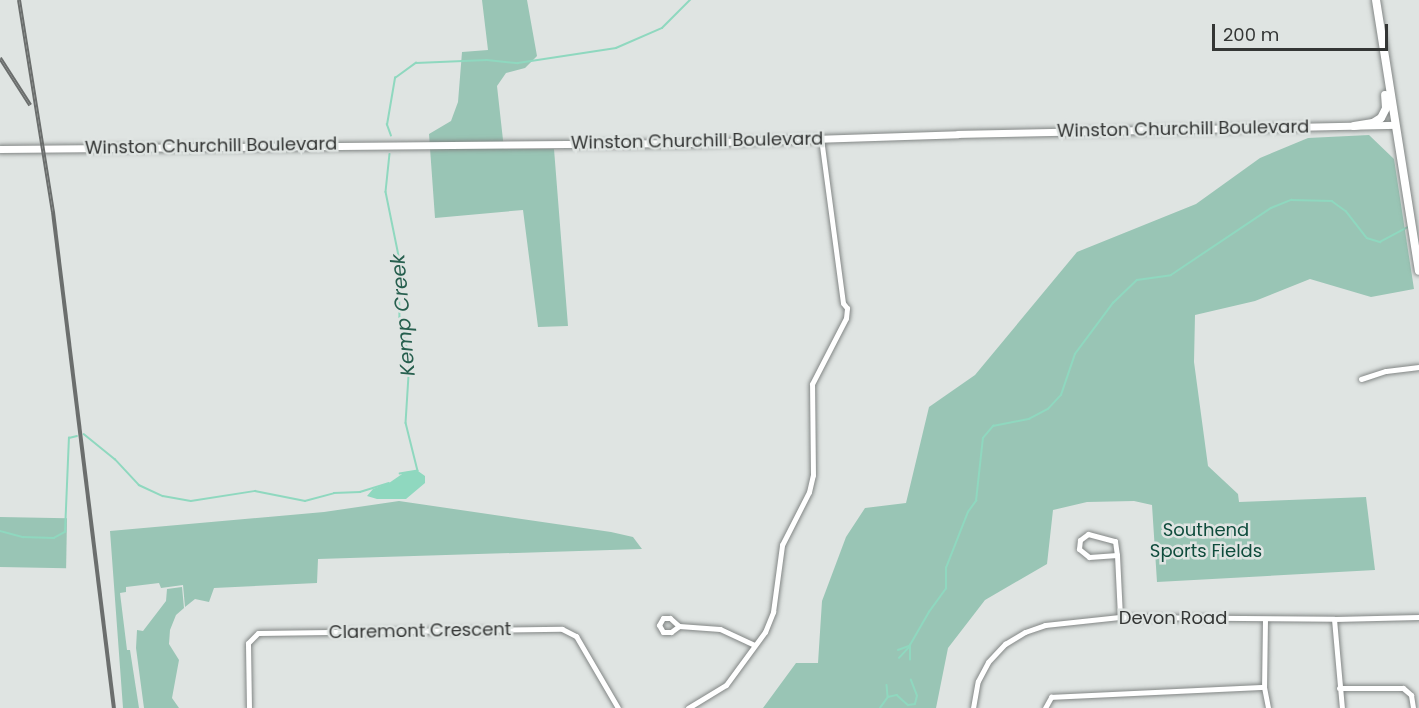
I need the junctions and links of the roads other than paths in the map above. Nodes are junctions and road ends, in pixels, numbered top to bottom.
1 (1376, 0) edge
2 (1387, 77) junction
3 (1395, 124) junction
4 (1354, 126) junction
5 (821, 138) junction
6 (0, 149) edge
7 (1419, 271) edge
8 (1419, 367) edge
9 (1361, 379) dead end
10 (1117, 555) junction
11 (1419, 616) edge
12 (1120, 617) junction
13 (1265, 619) junction
14 (1334, 619) junction
15 (679, 626) dead end
16 (755, 645) junction
17 (1264, 687) junction
18 (1340, 688) junction
19 (249, 708) edge
20 (618, 708) edge
21 (688, 708) edge
22 (973, 708) edge
23 (1045, 708) edge
24 (1268, 708) edge
25 (1342, 708) edge
26 (1413, 708) edge

1 - 2 main road
2 - 3 main road
2 - 4 main road
3 - 4 main road, Winston Churchill Boulevard
3 - 7 main road
4 - 5 main road, Winston Churchill Boulevard
5 - 6 main road, Winston Churchill Boulevard
5 - 16 street
8 - 9 street
10 - 10 street
10 - 12 street
11 - 14 street, Devon Road
12 - 13 street, Devon Road
12 - 22 street, Devon Road
13 - 14 street, Devon Road
13 - 17 street
14 - 18 street
15 - 16 street
16 - 21 street
17 - 23 street
17 - 24 street
18 - 25 street
18 - 26 street
19 - 20 street, Claremont Crescent

